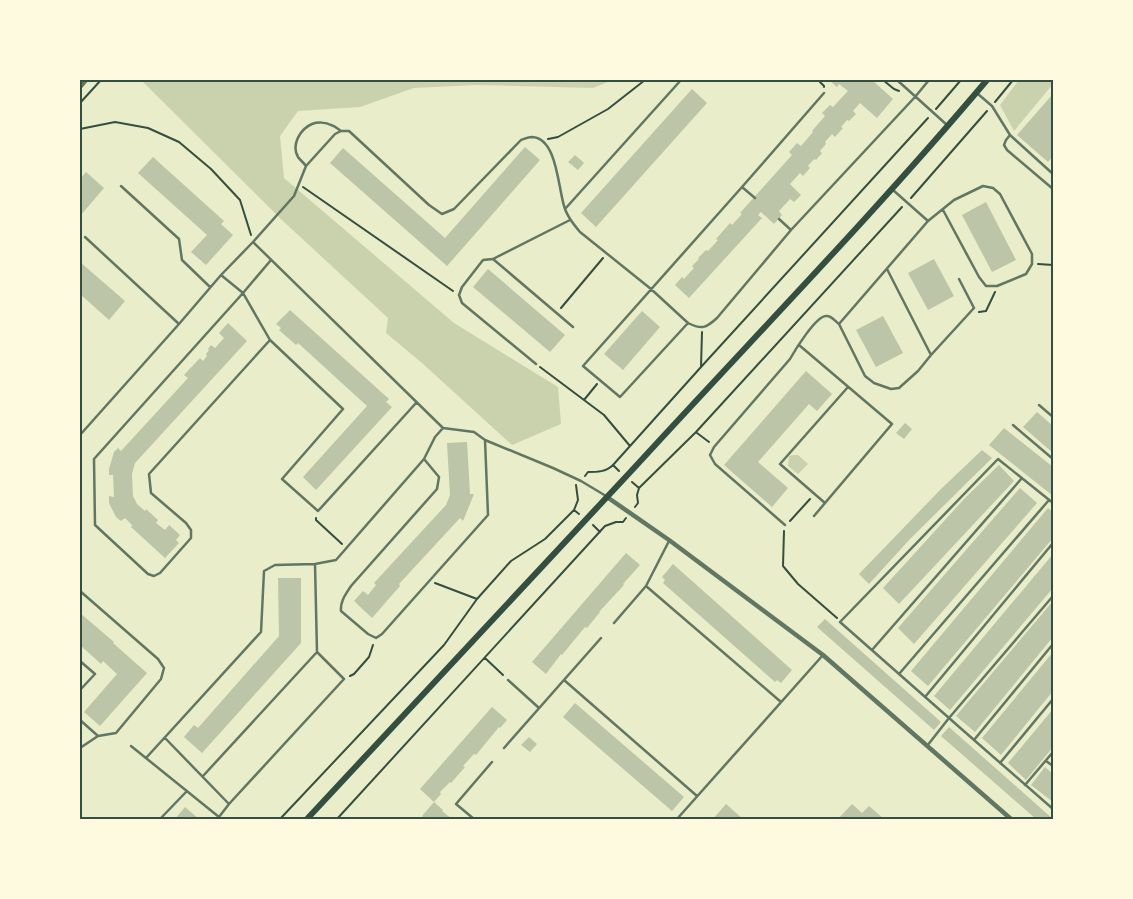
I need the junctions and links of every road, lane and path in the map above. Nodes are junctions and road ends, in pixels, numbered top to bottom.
1 (86, 80) edge
2 (101, 80) edge
3 (645, 80) edge
4 (682, 80) edge
5 (818, 80) edge
6 (897, 80) edge
7 (929, 80) edge
8 (961, 80) edge
9 (987, 80) edge
10 (1013, 80) edge
11 (80, 87) edge
12 (824, 93) joint
13 (976, 93) junction
14 (915, 97) junction
15 (80, 104) edge
16 (992, 106) junction
17 (933, 112) junction
18 (948, 126) junction
19 (80, 129) edge
20 (341, 131) junction
21 (1010, 135) junction
22 (543, 140) junction
23 (306, 166) junction
24 (1053, 174) edge
25 (299, 184) junction
26 (121, 186) dead end
27 (742, 187) junction
28 (892, 189) junction
29 (1053, 189) edge
30 (755, 198) dead end
31 (907, 202) junction
32 (565, 209) junction
33 (943, 210) junction
34 (779, 219) dead end
35 (570, 220) junction
36 (928, 221) junction
37 (792, 230) junction
38 (85, 237) dead end
39 (253, 242) junction
40 (606, 254) junction
41 (493, 259) junction
42 (271, 260) junction
43 (1032, 264) junction
44 (1053, 265) edge
45 (887, 269) junction
46 (220, 274) junction
47 (959, 279) dead end
48 (210, 286) junction
49 (997, 286) junction
50 (651, 290) junction
51 (243, 293) junction
52 (459, 295) junction
53 (970, 312) junction
54 (556, 314) junction
55 (688, 323) junction
56 (180, 324) junction
57 (839, 324) junction
58 (573, 327) dead end
59 (702, 328) junction
60 (270, 340) junction
61 (798, 344) junction
62 (931, 355) junction
63 (536, 364) joint
64 (701, 367) junction
65 (600, 380) junction
66 (848, 386) junction
67 (584, 400) junction
68 (416, 403) junction
69 (1039, 405) dead end
70 (1053, 416) edge
71 (1013, 425) dead end
72 (442, 428) junction
73 (696, 432) junction
74 (80, 435) edge
75 (485, 440) junction
76 (630, 446) junction
77 (714, 447) junction
78 (424, 459) junction
79 (1053, 459) edge
80 (613, 466) junction
81 (625, 477) junction
82 (1022, 478) junction
83 (580, 480) junction
84 (607, 496) junction
85 (1049, 500) junction
86 (808, 501) dead end
87 (825, 502) junction
88 (1053, 503) edge
89 (574, 510) junction
90 (318, 511) junction
91 (814, 516) dead end
92 (586, 520) junction
93 (785, 526) junction
94 (669, 540) junction
95 (1053, 544) edge
96 (347, 548) junction
97 (315, 564) junction
98 (429, 581) junction
99 (646, 586) junction
100 (80, 591) edge
101 (1053, 596) edge
102 (477, 599) junction
103 (840, 622) junction
104 (614, 623) dead end
105 (376, 638) junction
106 (601, 638) dead end
107 (1053, 644) edge
108 (872, 650) junction
109 (317, 652) junction
110 (822, 655) junction
111 (484, 658) junction
112 (80, 661) edge
113 (899, 674) junction
114 (344, 678) junction
115 (508, 680) joint
116 (564, 680) junction
117 (80, 690) edge
118 (925, 697) junction
119 (1053, 699) edge
120 (781, 702) junction
121 (539, 708) junction
122 (949, 718) junction
123 (80, 720) edge
124 (98, 736) junction
125 (165, 738) junction
126 (974, 740) junction
127 (131, 746) dead end
128 (927, 746) junction
129 (80, 748) edge
130 (504, 748) dead end
131 (1053, 752) edge
132 (146, 758) junction
133 (1046, 761) junction
134 (492, 762) dead end
135 (1000, 763) junction
136 (1053, 766) edge
137 (203, 776) junction
138 (1026, 785) junction
139 (187, 791) junction
140 (697, 796) junction
141 (229, 804) junction
142 (1053, 809) edge
143 (220, 818) edge
144 (160, 819) edge
145 (280, 819) edge
146 (307, 819) edge
147 (337, 819) edge
148 (474, 819) edge
149 (677, 819) edge
150 (1011, 819) edge

1 - 11 street
2 - 15 path
3 - 22 path
4 - 32 lane
5 - 12 path
6 - 14 lane
7 - 14 lane
8 - 17 path
9 - 13 main road
10 - 16 path
12 - 27 lane
13 - 16 lane
13 - 18 main road
14 - 17 lane
14 - 37 lane
16 - 21 lane
16 - 31 path
17 - 18 lane
17 - 64 path
18 - 28 main road
19 - 39 path
20 - 22 lane
20 - 23 lane
20 - 23 lane
21 - 24 lane
21 - 29 lane
22 - 32 lane
23 - 25 lane
25 - 39 lane
25 - 52 path
26 - 48 lane
27 - 30 lane
27 - 50 lane
28 - 31 lane
28 - 81 main road
31 - 36 lane
31 - 73 path
32 - 35 lane
33 - 36 lane
33 - 43 lane
33 - 49 lane
34 - 37 lane
35 - 40 lane
35 - 41 lane
36 - 45 lane
37 - 59 lane
38 - 56 lane
39 - 42 lane
39 - 46 lane
40 - 50 lane
40 - 54 path
41 - 52 lane
41 - 54 lane
42 - 51 lane
42 - 68 lane
43 - 44 path
43 - 49 lane
45 - 57 lane
45 - 62 lane
46 - 48 lane
46 - 51 lane
47 - 53 lane
48 - 56 lane
49 - 53 path
50 - 55 lane
50 - 65 lane
51 - 60 lane
51 - 60 lane
52 - 63 lane
53 - 62 lane
54 - 58 lane
55 - 59 lane
55 - 65 lane
56 - 74 lane
57 - 61 lane
57 - 62 lane
59 - 64 path
60 - 90 lane
61 - 66 lane
61 - 77 lane
63 - 67 path
64 - 76 path
65 - 67 path
66 - 87 lane
66 - 87 lane
67 - 76 path
68 - 72 lane
68 - 90 lane
69 - 70 lane
71 - 79 lane
72 - 75 lane
72 - 78 lane
73 - 77 path
73 - 81 path
75 - 83 lane
75 - 98 lane
76 - 80 path
77 - 93 lane
78 - 96 lane
78 - 105 lane
80 - 81 path
80 - 83 path
81 - 84 main road
82 - 85 lane
82 - 103 lane
82 - 108 lane
83 - 84 lane
83 - 89 path
84 - 92 main road
84 - 94 street
85 - 88 lane
85 - 113 lane
86 - 93 path
87 - 91 lane
89 - 92 path
89 - 102 path
90 - 96 path
92 - 111 path
92 - 146 main road
93 - 103 path
94 - 99 lane
94 - 110 street
95 - 118 lane
96 - 97 lane
97 - 109 lane
97 - 125 lane
98 - 102 path
98 - 105 lane
99 - 104 lane
99 - 120 lane
100 - 124 lane
101 - 122 lane
102 - 145 path
103 - 108 lane
105 - 114 path
106 - 116 lane
107 - 126 lane
108 - 113 lane
109 - 114 lane
109 - 137 lane
110 - 120 lane
110 - 128 street
111 - 115 path
111 - 147 path
112 - 117 lane
113 - 118 lane
114 - 141 lane
115 - 121 lane
116 - 121 lane
116 - 140 lane
118 - 122 lane
119 - 135 lane
120 - 140 lane
121 - 130 lane
122 - 126 lane
122 - 128 lane
123 - 124 lane
124 - 129 lane
125 - 132 lane
125 - 137 lane
126 - 135 lane
127 - 132 lane
128 - 150 street
131 - 133 lane
132 - 139 lane
133 - 136 lane
133 - 138 lane
134 - 148 lane
135 - 138 lane
137 - 141 lane
138 - 142 lane
139 - 143 lane
139 - 144 lane
140 - 149 lane
141 - 143 lane

